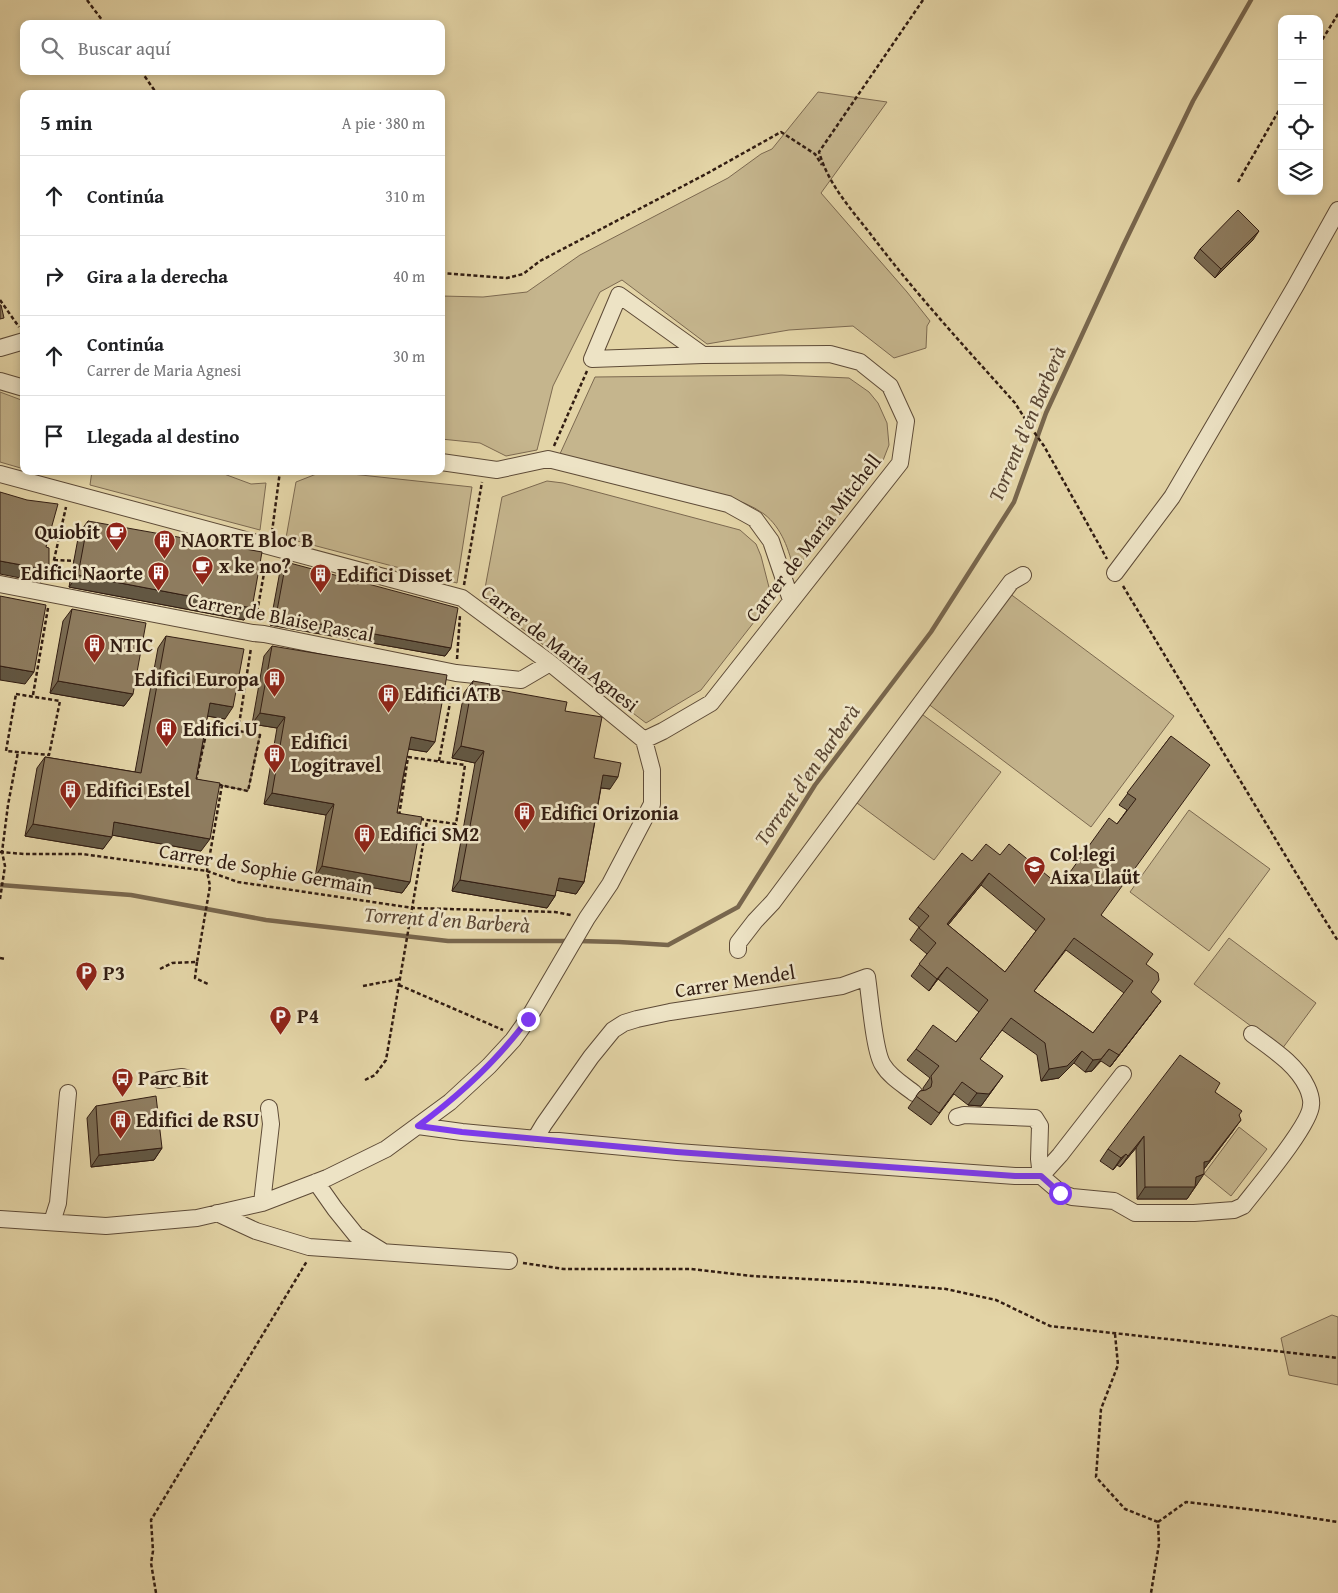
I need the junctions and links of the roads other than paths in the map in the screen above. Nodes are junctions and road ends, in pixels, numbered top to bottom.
1 (1338, 210) edge
2 (20, 342) edge
3 (0, 348) edge
4 (703, 356) junction
5 (0, 381) edge
6 (20, 387) edge
7 (445, 463) edge
8 (0, 474) edge
9 (1115, 573) road end
10 (1023, 575) dead end
11 (0, 584) edge
12 (791, 600) junction
13 (550, 663) junction
14 (644, 740) junction
15 (738, 950) dead end
16 (1252, 1034) dead end
17 (1123, 1074) dead end
18 (190, 1079) dead end
19 (160, 1080) dead end
20 (68, 1093) dead end
21 (914, 1093) dead end
22 (269, 1108) dead end
23 (956, 1117) dead end
24 (418, 1126) junction
25 (535, 1139) junction
26 (1041, 1176) junction
27 (316, 1182) junction
28 (262, 1203) junction
29 (217, 1213) junction
30 (0, 1219) edge
31 (52, 1222) junction
32 (385, 1253) junction
33 (509, 1261) road end

1 - 9 street
2 - 3 street
4 - 4 street, Carrer de Maria Mitchell
4 - 12 street, Carrer de Maria Mitchell
5 - 6 street
7 - 12 street
8 - 13 street, Carrer de Maria Agnesi
10 - 15 street
11 - 13 street, Carrer de Blaise Pascal
12 - 14 street, Carrer de Maria Mitchell
13 - 14 street, Carrer de Maria Agnesi
14 - 24 street, Carrer de Maria Agnesi
16 - 26 street
17 - 26 street
18 - 19 street
20 - 31 street
21 - 25 street, Carrer Mendel
22 - 28 street
23 - 26 street
24 - 25 street
24 - 27 street
25 - 26 street
27 - 28 street
27 - 32 street
28 - 29 street
29 - 31 street
29 - 32 street
30 - 31 street
32 - 33 street

